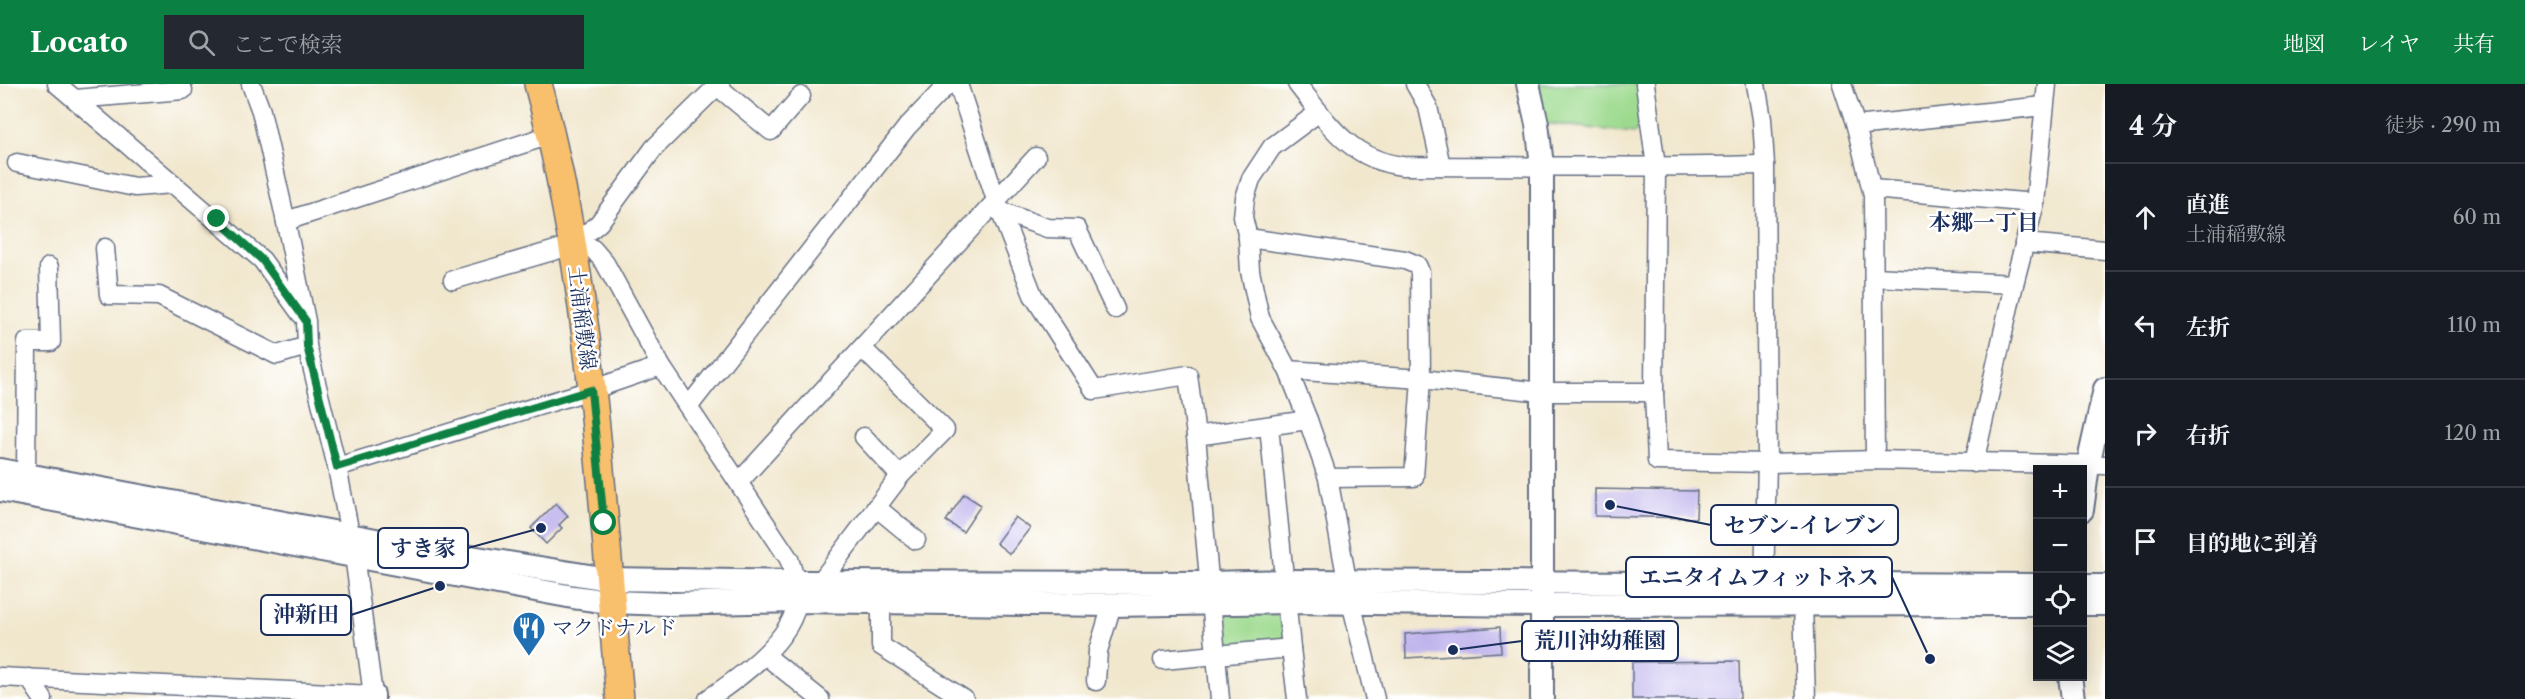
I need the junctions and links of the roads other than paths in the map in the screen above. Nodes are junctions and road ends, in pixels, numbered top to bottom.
1 (57, 84) edge
2 (251, 84) edge
3 (537, 84) edge
4 (951, 84) edge
5 (958, 84) edge
6 (1297, 84) edge
7 (1415, 84) edge
8 (1528, 84) edge
9 (1646, 84) edge
10 (1756, 84) edge
11 (1842, 84) edge
12 (2047, 84) edge
13 (183, 90) dead end
14 (801, 96) dead end
15 (75, 99) junction
16 (2044, 106) junction
17 (1319, 112) junction
18 (1856, 126) junction
19 (550, 135) junction
20 (1036, 157) dead end
21 (17, 163) dead end
22 (1542, 165) junction
23 (1765, 165) junction
24 (1441, 166) junction
25 (1656, 167) junction
26 (173, 184) junction
27 (1872, 189) junction
28 (2035, 203) junction
29 (998, 206) junction
30 (286, 221) junction
31 (1248, 238) junction
32 (2024, 243) junction
33 (573, 245) junction
34 (105, 248) dead end
35 (2105, 249) edge
36 (49, 267) dead end
37 (1874, 276) junction
38 (453, 280) dead end
39 (2014, 284) junction
40 (1115, 309) dead end
41 (306, 321) junction
42 (307, 346) junction
43 (862, 348) junction
44 (661, 366) junction
45 (1288, 370) junction
46 (1421, 379) junction
47 (2105, 389) edge
48 (591, 390) junction
49 (1543, 392) junction
50 (1654, 392) junction
51 (689, 406) junction
52 (1308, 420) junction
53 (1269, 426) junction
54 (1196, 436) junction
55 (864, 437) dead end
56 (1875, 460) junction
57 (1767, 463) junction
58 (1974, 463) junction
59 (2097, 465) edge
60 (337, 467) junction
61 (0, 470) edge
62 (26, 475) junction
63 (900, 476) junction
64 (1328, 478) junction
65 (739, 482) junction
66 (0, 490) edge
67 (2087, 495) edge
68 (876, 507) junction
69 (916, 540) dead end
70 (351, 545) junction
71 (820, 582) junction
72 (1541, 582) junction
73 (1764, 585) junction
74 (2033, 585) edge
75 (2087, 585) edge
76 (2105, 586) edge
77 (609, 590) junction
78 (796, 591) junction
79 (1286, 591) junction
80 (1349, 592) junction
81 (1209, 593) junction
82 (881, 602) junction
83 (1803, 604) junction
84 (2033, 604) edge
85 (2087, 604) edge
86 (2105, 604) edge
87 (1112, 605) junction
88 (1541, 605) junction
89 (1291, 648) junction
90 (1215, 654) junction
91 (765, 655) junction
92 (1163, 660) dead end
93 (0, 677) edge
94 (29, 678) junction
95 (1096, 681) dead end
96 (2071, 681) edge
97 (178, 692) edge
98 (373, 697) edge
99 (43, 699) edge
100 (620, 699) edge
101 (708, 699) edge
102 (820, 699) edge
103 (964, 699) edge
104 (1220, 699) edge
105 (1297, 699) edge
106 (1375, 699) edge
107 (1542, 699) edge
108 (1806, 699) edge
109 (2073, 699) edge

1 - 15 street
2 - 30 street
3 - 19 main road, 土浦稲敷線
4 - 51 street
5 - 29 street
6 - 17 street
7 - 24 street
8 - 22 street
9 - 25 street
10 - 23 street
11 - 18 street
12 - 16 street
13 - 15 street
14 - 33 street
15 - 26 street
16 - 18 street
16 - 28 street
17 - 24 street
17 - 31 street
18 - 27 street
19 - 30 street
19 - 33 main road, 土浦稲敷線
20 - 29 street
21 - 26 street
22 - 24 street
22 - 25 street
22 - 49 street
23 - 25 street
23 - 57 street
25 - 50 street
26 - 41 street
27 - 28 street
27 - 37 street
28 - 32 street
29 - 40 street
29 - 43 street
29 - 54 street
30 - 41 street
31 - 45 street
31 - 46 street
32 - 35 street
32 - 39 street
33 - 38 street
33 - 44 street
33 - 48 main road, 土浦稲敷線
34 - 42 street
36 - 62 street
37 - 39 street
37 - 56 street
39 - 58 street
41 - 42 street
42 - 60 street
43 - 63 street
43 - 65 street
44 - 48 street
44 - 51 street
45 - 46 street
45 - 52 street
46 - 49 street
46 - 64 street
47 - 59 street
48 - 60 street
48 - 77 main road, 土浦稲敷線
49 - 50 street
49 - 72 street
50 - 57 street
51 - 65 street
52 - 53 street
52 - 64 street
53 - 54 street
53 - 79 street
54 - 81 street
55 - 63 street
56 - 57 street
56 - 58 street
57 - 73 street
58 - 59 street
59 - 67 street
60 - 70 street
61 - 62 street
62 - 70 street
63 - 68 street
64 - 80 street
65 - 78 street
66 - 70 street
68 - 69 street
68 - 71 street
70 - 77 street
70 - 98 street
71 - 78 street
71 - 81 street
72 - 73 street
72 - 80 street
72 - 88 street
73 - 74 street
75 - 76 street
77 - 78 street
77 - 100 main road, 土浦稲敷線
78 - 82 street
78 - 91 street
79 - 80 street
79 - 81 street
79 - 89 street
80 - 88 street
80 - 106 street
81 - 87 street
81 - 90 street
82 - 87 street
82 - 103 street
83 - 84 street
83 - 88 street
83 - 108 street
85 - 86 street
87 - 95 street
88 - 107 street
89 - 90 street
89 - 105 street
90 - 92 street
90 - 104 street
91 - 101 street
91 - 102 street
93 - 94 street
94 - 97 street
94 - 99 street
96 - 109 street
97 - 98 street

